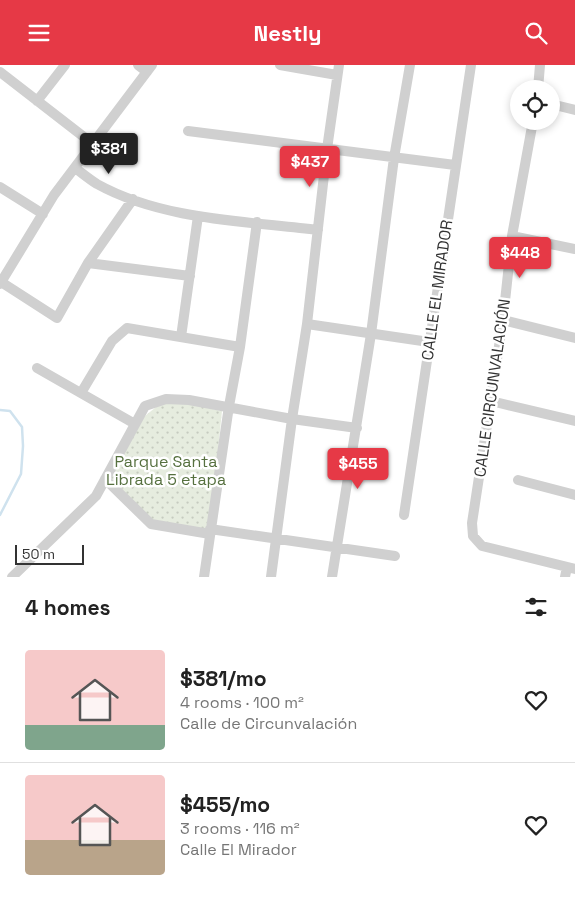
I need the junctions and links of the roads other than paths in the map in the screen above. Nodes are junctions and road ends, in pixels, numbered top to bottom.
1 (65, 65) edge
2 (138, 65) edge
3 (280, 65) edge
4 (410, 65) edge
5 (471, 65) edge
6 (540, 65) edge
7 (150, 69) edge
8 (338, 70) edge
9 (0, 72) edge
10 (539, 80) edge
11 (37, 101) junction
12 (560, 106) edge
13 (575, 110) edge
14 (531, 130) edge
15 (188, 131) dead end
16 (93, 144) junction
17 (327, 149) junction
18 (394, 158) junction
19 (455, 165) junction
20 (75, 168) junction
21 (0, 187) edge
22 (133, 199) junction
23 (43, 214) junction
24 (198, 216) junction
25 (257, 223) junction
26 (318, 230) junction
27 (512, 236) junction
28 (575, 249) edge
29 (88, 263) junction
30 (190, 276) junction
31 (1, 283) edge
32 (503, 320) junction
33 (307, 324) junction
34 (371, 334) junction
35 (181, 337) junction
36 (575, 339) edge
37 (429, 342) junction
38 (240, 347) junction
39 (37, 367) dead end
40 (81, 393) junction
41 (491, 401) junction
42 (229, 406) junction
43 (292, 419) junction
44 (575, 421) edge
45 (135, 424) junction
46 (357, 427) junction
47 (105, 479) junction
48 (518, 480) dead end
49 (575, 495) edge
50 (404, 515) dead end
51 (210, 531) junction
52 (277, 538) junction
53 (335, 548) junction
54 (395, 556) dead end
55 (569, 571) edge
56 (12, 577) edge
57 (204, 577) edge
58 (271, 577) edge
59 (332, 577) edge

1 - 11 street
2 - 7 street
3 - 8 street
4 - 18 street
5 - 19 street, CALLE EL MIRADOR
6 - 10 street
7 - 16 street
8 - 17 street
9 - 11 street
11 - 16 street
12 - 13 street
14 - 27 street, CALLE CIRCUNVALACIÓN
15 - 17 street
16 - 20 street
17 - 18 street
17 - 26 street
18 - 19 street
18 - 34 street
19 - 37 street, CALLE EL MIRADOR
20 - 22 street
20 - 23 street
21 - 23 street
22 - 24 street
22 - 29 street
23 - 31 street
24 - 25 street
24 - 30 street
25 - 26 street
25 - 38 street
26 - 33 street
27 - 28 street
27 - 32 street, CALLE CIRCUNVALACIÓN
29 - 30 street
29 - 31 street
30 - 35 street
32 - 36 street
32 - 41 street, CALLE CIRCUNVALACIÓN
33 - 34 street
33 - 43 street
34 - 37 street
34 - 46 street
35 - 38 street
35 - 40 street
37 - 50 street, CALLE EL MIRADOR
38 - 42 street
39 - 40 street
40 - 45 street
41 - 44 street
41 - 55 street, CALLE CIRCUNVALACIÓN
42 - 43 street
42 - 45 street
42 - 51 street
43 - 46 street
43 - 52 street
45 - 47 street
46 - 53 street
47 - 51 street
47 - 56 street
48 - 49 street
51 - 52 street
51 - 57 street
52 - 53 street
52 - 58 street
53 - 54 street
53 - 59 street

